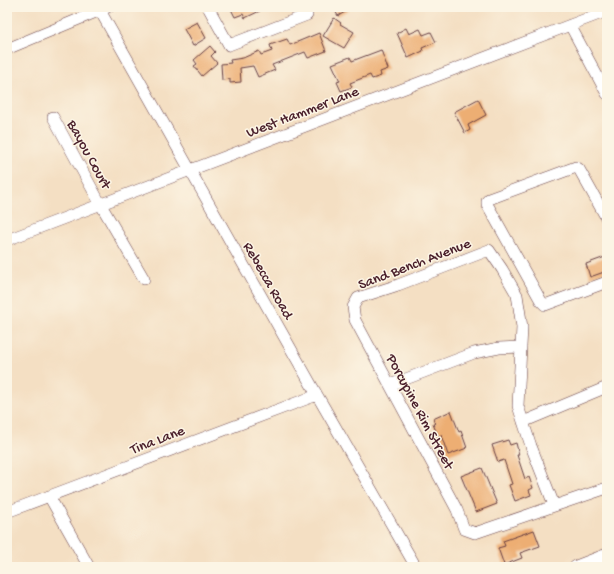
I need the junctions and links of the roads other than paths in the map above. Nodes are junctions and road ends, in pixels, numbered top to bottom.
1 (208, 7) edge
2 (102, 8) edge
3 (607, 11) edge
4 (307, 16) dead end
5 (570, 25) junction
6 (7, 49) edge
7 (607, 94) edge
8 (53, 117) dead end
9 (189, 170) junction
10 (101, 205) junction
11 (607, 219) edge
12 (8, 237) edge
13 (144, 279) dead end
14 (607, 282) edge
15 (353, 307) joint
16 (521, 347) junction
17 (390, 385) junction
18 (607, 387) edge
19 (317, 395) junction
20 (523, 422) junction
21 (607, 488) edge
22 (49, 496) junction
23 (554, 505) junction
24 (7, 512) edge
25 (607, 555) edge
26 (89, 567) edge
27 (416, 567) edge
28 (576, 567) edge

1 - 4 street
2 - 6 street
2 - 9 street, Rebecca Road
3 - 5 street, West Hammer Lane
5 - 7 street
5 - 9 street, West Hammer Lane
8 - 10 street, Bayou Court
9 - 10 street, West Hammer Lane
9 - 19 street, Rebecca Road
10 - 12 street, West Hammer Lane
10 - 13 street, Bayou Court
11 - 14 street
15 - 16 street, Sand Bench Avenue
15 - 17 street, Porcupine Rim Street
16 - 17 street
16 - 20 street
17 - 23 street, Porcupine Rim Street
18 - 20 street
19 - 22 street, Tina Lane
19 - 27 street, Rebecca Road
20 - 23 street
21 - 23 street
22 - 24 street, Tina Lane
22 - 26 street
25 - 28 main road

